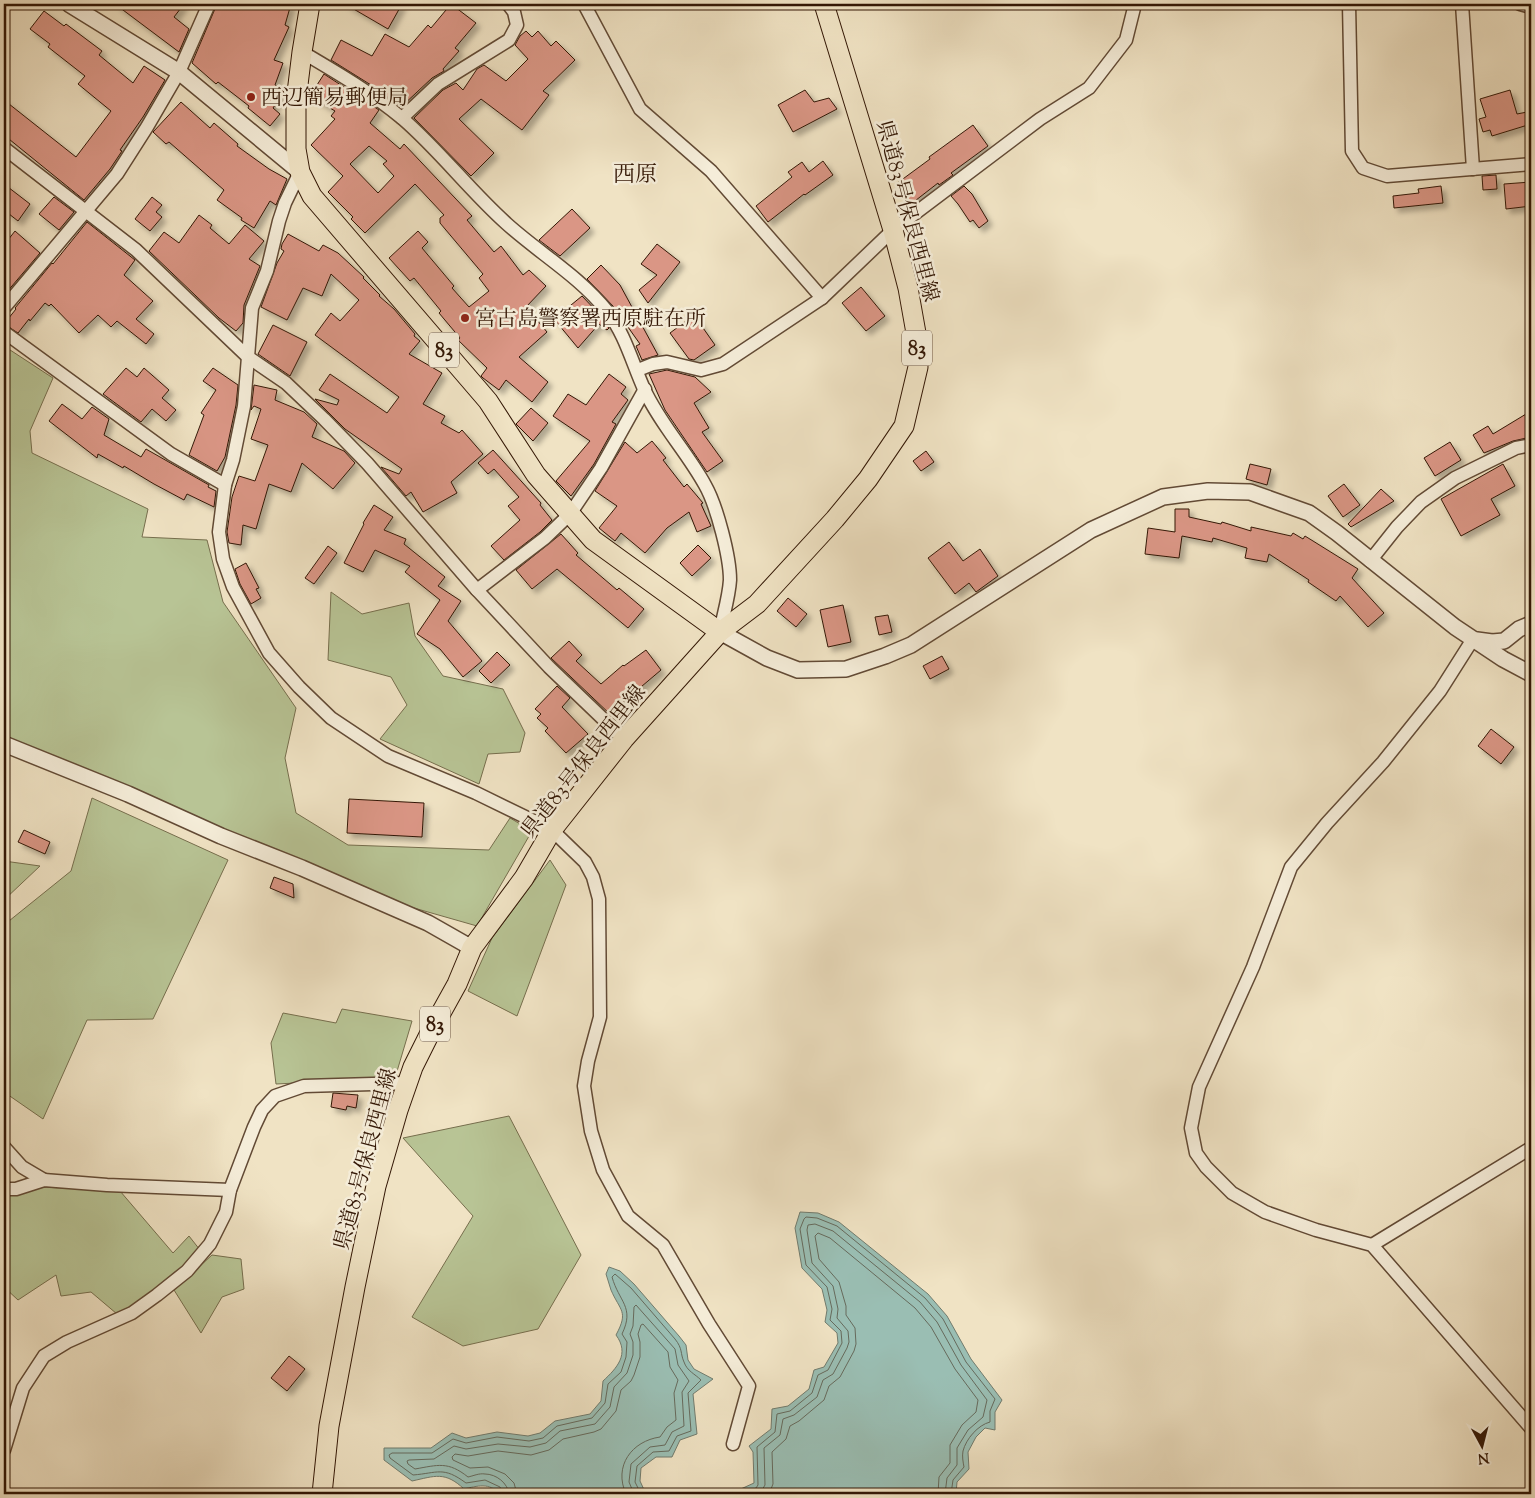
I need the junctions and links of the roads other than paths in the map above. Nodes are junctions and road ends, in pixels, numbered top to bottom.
1 (69, 4) edge
2 (209, 4) edge
3 (310, 4) edge
4 (508, 4) edge
5 (584, 4) edge
6 (824, 4) edge
7 (1135, 4) edge
8 (1349, 4) edge
9 (1462, 4) edge
10 (1520, 4) edge
11 (1531, 7) edge
12 (302, 52) junction
13 (179, 72) junction
14 (402, 118) junction
15 (4, 148) edge
16 (1531, 164) edge
17 (1473, 169) junction
18 (300, 172) junction
19 (87, 211) junction
20 (893, 230) junction
21 (822, 298) junction
22 (4, 308) edge
23 (4, 332) edge
24 (248, 357) junction
25 (638, 370) junction
26 (645, 389) junction
27 (1531, 445) edge
28 (225, 485) junction
29 (570, 514) junction
30 (1370, 561) junction
31 (477, 590) junction
32 (1531, 624) edge
33 (720, 632) junction
34 (1473, 639) junction
35 (1531, 674) edge
36 (624, 739) junction
37 (4, 744) edge
38 (552, 830) junction
39 (472, 948) junction
40 (407, 1083) junction
41 (4, 1147) edge
42 (1531, 1148) edge
43 (44, 1180) junction
44 (4, 1189) edge
45 (230, 1190) junction
46 (1372, 1245) junction
47 (1531, 1428) edge
48 (733, 1444) dead end
49 (4, 1450) edge
50 (322, 1494) edge

1 - 13 street
2 - 13 street
3 - 12 main road, 83
4 - 14 street
5 - 21 street
6 - 20 main road, 県道83号保良西里線 / 83
7 - 20 street
8 - 17 street
9 - 17 street
10 - 11 street
12 - 14 street
12 - 18 main road, 83
13 - 18 street
13 - 19 street
14 - 25 street
15 - 19 street
16 - 17 street
18 - 24 street
18 - 29 main road, 83
19 - 22 street
19 - 24 street
20 - 21 street
20 - 33 main road, 県道83号保良西里線 / 83
21 - 25 street
23 - 28 street
24 - 28 street
24 - 31 street
25 - 26 street
26 - 29 street
26 - 33 street
27 - 30 street
28 - 38 street
29 - 31 street
29 - 33 main road, 83
30 - 33 street
30 - 34 street
31 - 36 street
32 - 34 street
33 - 36 main road, 県道83号保良西里線 / 83
34 - 35 street
34 - 46 street
36 - 38 main road, 県道83号保良西里線 / 83
37 - 39 street
38 - 39 main road, 県道83号保良西里線 / 83
38 - 48 street
39 - 40 main road, 県道83号保良西里線 / 83
40 - 45 street
40 - 50 main road, 県道83号保良西里線 / 83
41 - 43 street
42 - 46 street
43 - 44 street
43 - 45 street
45 - 49 street
46 - 47 street

